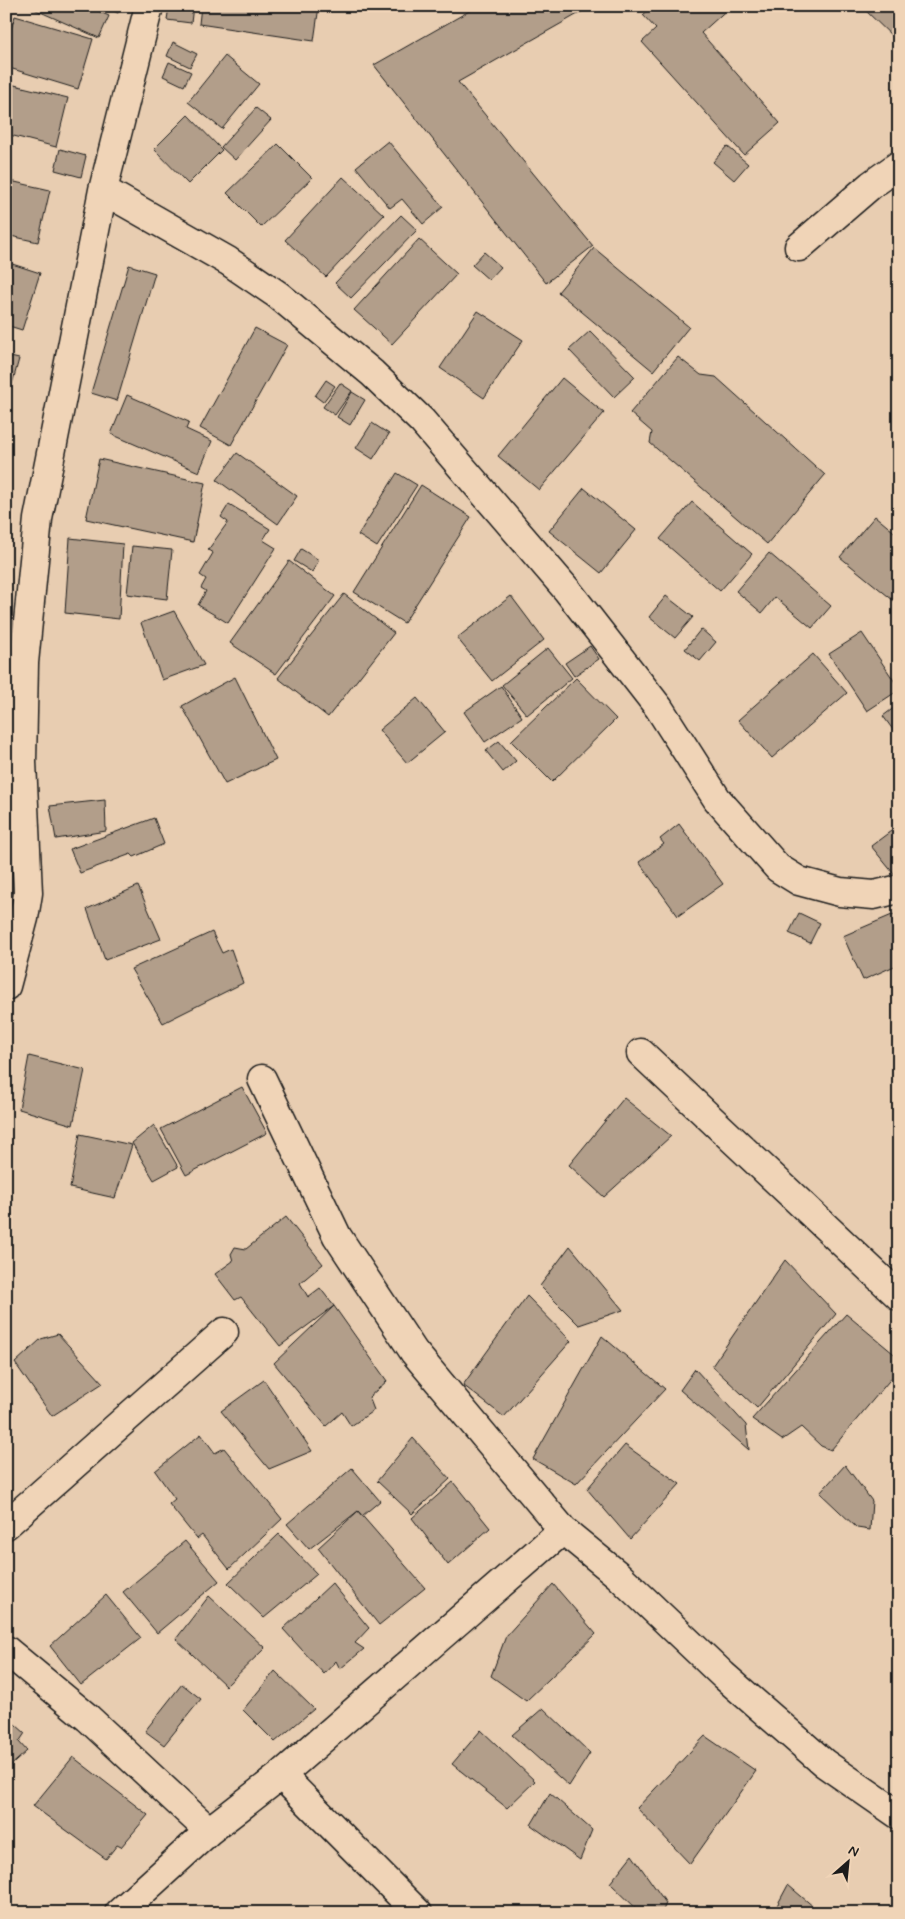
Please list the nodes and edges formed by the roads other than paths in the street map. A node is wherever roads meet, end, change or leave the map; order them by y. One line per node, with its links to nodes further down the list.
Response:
1 (149, 6): 3 (street)
2 (899, 165): 4 (street)
3 (103, 190): 5 (street); 6 (street)
4 (799, 247)
5 (899, 889)
6 (6, 986)
7 (642, 1053): 9 (street)
8 (262, 1079): 12 (street)
9 (899, 1296)
10 (224, 1332): 11 (street)
11 (6, 1524)
12 (564, 1530): 14 (street); 15 (street)
13 (6, 1650): 16 (street)
14 (281, 1775): 16 (street); 18 (street)
15 (899, 1815)
16 (210, 1831): 17 (street)
17 (119, 1913)
18 (418, 1913)

